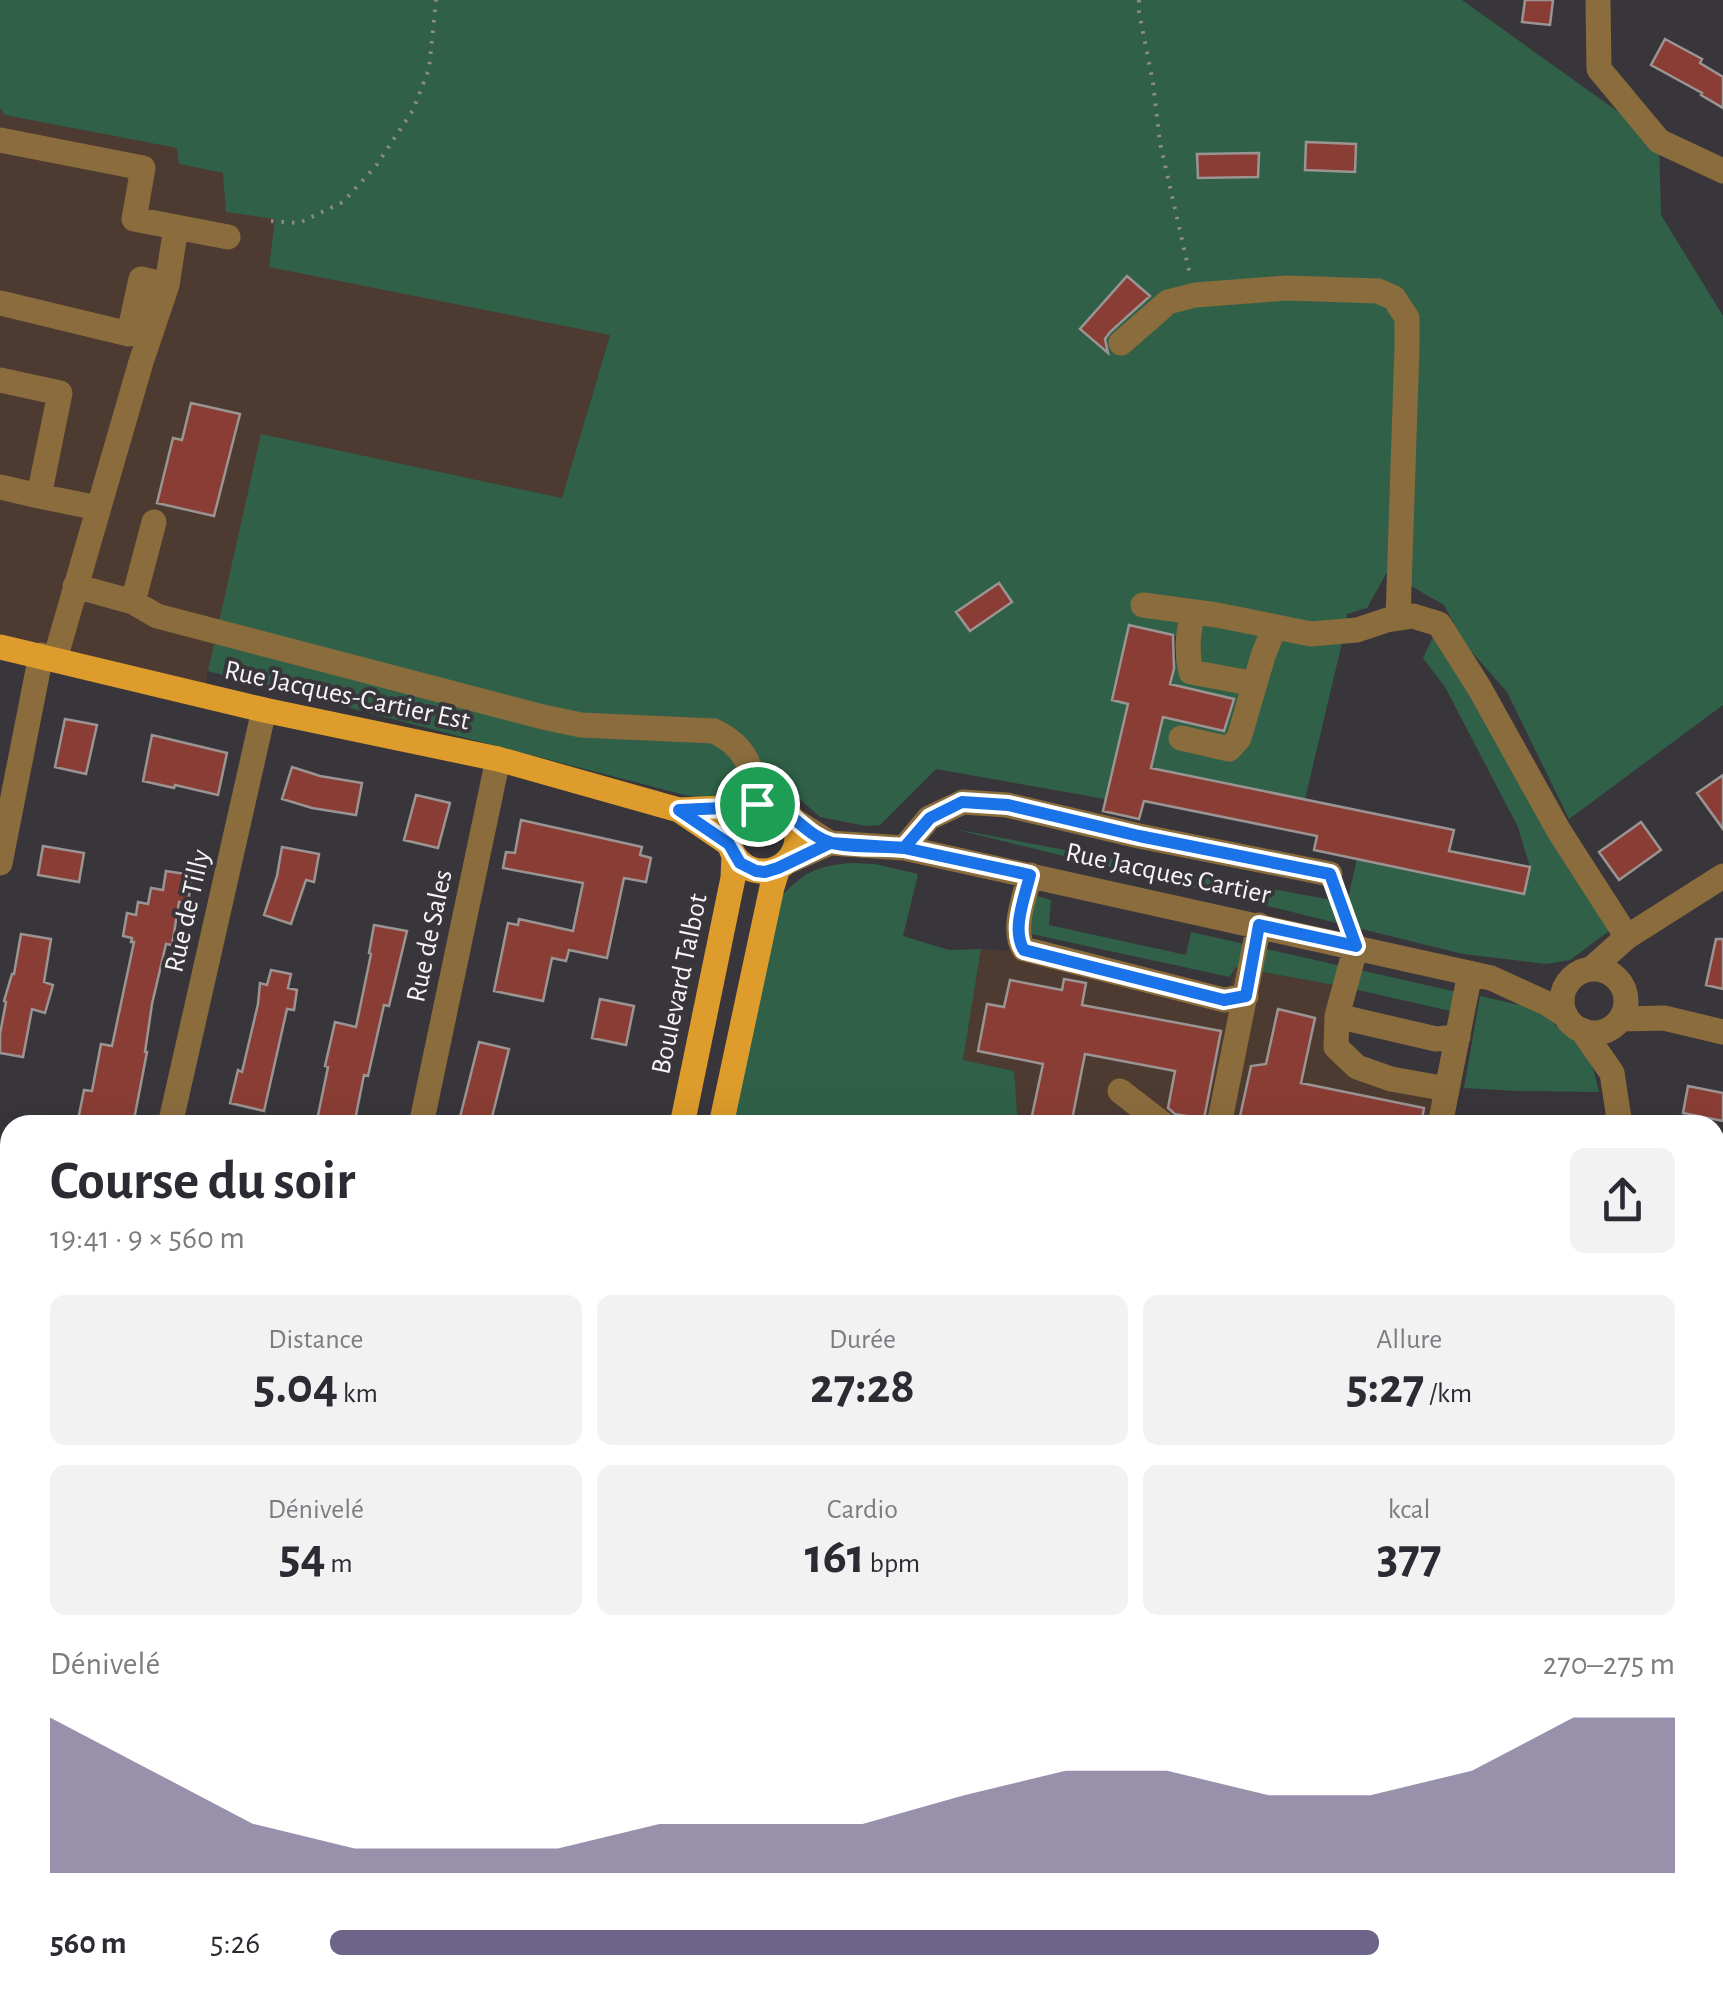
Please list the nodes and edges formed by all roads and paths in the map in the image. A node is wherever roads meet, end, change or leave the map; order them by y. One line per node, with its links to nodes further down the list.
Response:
1 (436, 0): 6 (path)
2 (1139, 0): 10 (path)
3 (1598, 0): 5 (street)
4 (0, 140): 7 (street)
5 (1723, 171)
6 (271, 220)
7 (176, 227): 8 (street); 9 (street)
8 (228, 237)
9 (167, 285): 11 (street); 16 (street)
10 (1195, 295): 12 (street); 22 (street)
11 (0, 302)
12 (1121, 344)
13 (0, 380): 15 (street)
14 (0, 487): 15 (street)
15 (39, 496): 16 (street)
16 (98, 508): 18 (street)
17 (154, 522): 19 (street)
18 (75, 586): 19 (street); 25 (street)
19 (134, 602): 30 (street)
20 (1143, 606): 21 (street)
21 (1193, 612): 23 (street); 26 (street)
22 (1398, 618): 23 (street); 42 (street)
23 (1274, 628): 26 (street)
24 (0, 647): 25 (main road, Rue Jacques-Cartier Est)
25 (48, 657): 27 (main road, Rue Jacques-Cartier Est); 36 (street)
26 (1255, 684): 28 (street)
27 (264, 710): 29 (main road, Rue Jacques-Cartier Est); 57 (street, Rue de Tilly)
28 (1181, 738)
29 (498, 759): 31 (main road, Rue Jacques-Cartier Est); 58 (street, Rue de Sales)
30 (752, 805): 31 (main road, Rue Jacques-Cartier Est); 32 (main road); 35 (main road)
31 (679, 810): 35 (main road, Rue Jacques-Cartier Est)
32 (792, 819): 33 (street, Rue Jacques Cartier); 37 (main road)
33 (830, 843): 34 (street, Rue Jacques Cartier); 37 (street, Rue Jacques Cartier)
34 (904, 848): 38 (street); 39 (street, Rue Jacques Cartier)
35 (731, 850): 37 (main road); 59 (main road, Boulevard Talbot)
36 (0, 862)
37 (782, 865): 60 (main road)
38 (1330, 874): 43 (path)
39 (1030, 875): 41 (street, Rue Jacques Cartier); 47 (street)
40 (1723, 876): 42 (street)
41 (1259, 925): 43 (street, Rue Jacques Cartier); 47 (street)
42 (1627, 937): 44 (street); 46 (street)
43 (1356, 946): 45 (street, Rue Jacques Cartier); 48 (street)
44 (1581, 973): 45 (street, Rue Jacques Cartier); 46 (street); 51 (street)
45 (1480, 976): 51 (street, Rue Jacques Cartier); 53 (street)
46 (1621, 984): 49 (street); 50 (street)
47 (1246, 996): 62 (street)
48 (1337, 1016): 53 (street); 55 (street)
49 (1664, 1018): 50 (street); 52 (street)
50 (1618, 1022): 51 (street); 54 (street)
51 (1574, 1023): 54 (street)
52 (1723, 1032)
53 (1458, 1037): 55 (street)
54 (1612, 1073): 64 (street)
55 (1447, 1089): 63 (street)
56 (1120, 1091): 61 (street)
57 (172, 1115)
58 (423, 1115)
59 (684, 1115)
60 (723, 1115)
61 (1151, 1115)
62 (1221, 1115)
63 (1442, 1115)
64 (1618, 1115)

